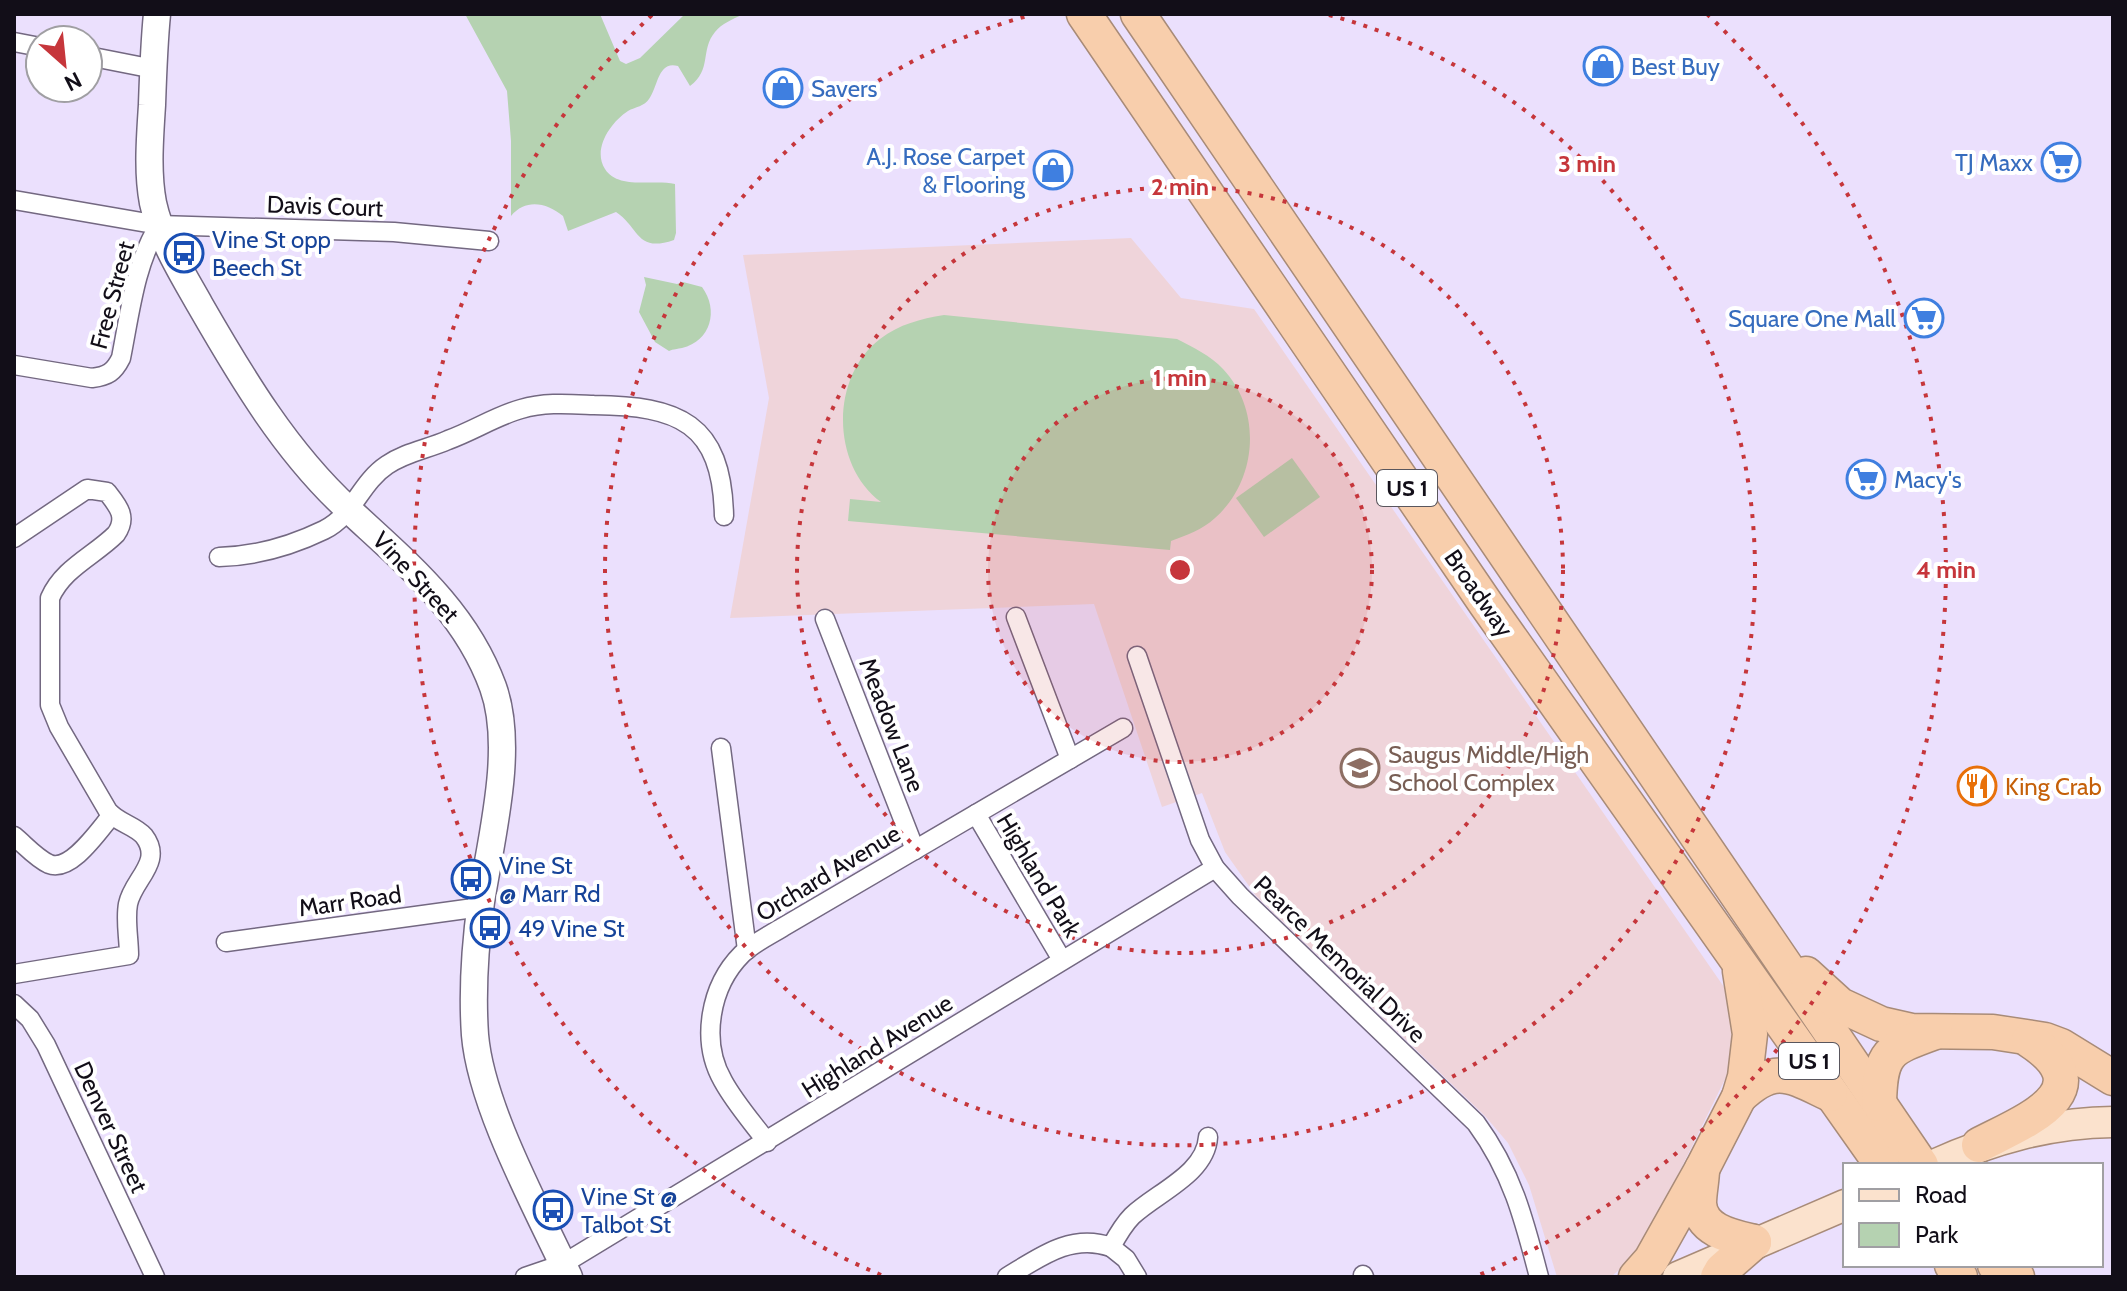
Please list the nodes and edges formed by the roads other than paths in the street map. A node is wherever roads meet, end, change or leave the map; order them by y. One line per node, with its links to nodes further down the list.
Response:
1 (157, 14): 5 (street, Vine Street)
2 (1084, 14): 29 (highway, Broadway / US 1)
3 (1138, 14): 26 (highway, Broadway / US 1)
4 (104, 59): 5 (street)
5 (154, 69): 7 (street, Vine Street)
6 (14, 200): 7 (street, Davis Court)
7 (159, 225): 8 (street, Davis Court); 9 (street, Free Street); 10 (street, Vine Street)
8 (489, 241)
9 (14, 365)
10 (350, 511): 11 (street); 13 (street); 25 (street, Vine Street)
11 (724, 516)
12 (14, 538): 21 (street)
13 (219, 557)
14 (1016, 617): 19 (street)
15 (825, 619): 23 (street, Meadow Lane)
16 (1137, 656): 24 (street, Pearce Memorial Drive)
17 (1123, 728): 19 (street, Orchard Avenue)
18 (721, 748): 28 (street)
19 (1070, 759): 20 (street, Orchard Avenue)
20 (976, 814): 23 (street, Orchard Avenue); 30 (street, Highland Park)
21 (112, 815): 22 (street); 31 (street)
22 (14, 836)
23 (915, 850): 28 (street, Orchard Avenue)
24 (1215, 868): 30 (street, Highland Avenue); 56 (street, Pearce Memorial Drive)
25 (481, 907): 27 (street, Marr Road); 51 (street, Vine Street)
26 (1757, 927): 33 (highway); 38 (highway, Broadway / US 1)
27 (226, 942)
28 (747, 950): 41 (street, Orchard Avenue)
29 (1737, 957): 36 (highway, Broadway / US 1); 37 (highway)
30 (1062, 960): 41 (street, Highland Avenue)
31 (14, 974)
32 (14, 1004): 52 (street, Denver Street)
33 (1935, 1032): 34 (highway); 38 (highway)
34 (2026, 1037): 35 (highway); 42 (highway)
35 (2113, 1078)
36 (1834, 1096): 37 (highway); 43 (highway, Broadway / US 1)
37 (1739, 1097): 46 (highway)
38 (1879, 1104): 44 (highway, Broadway / US 1)
39 (2113, 1122): 42 (main road)
40 (1208, 1137): 49 (street)
41 (767, 1142): 51 (street, Highland Avenue)
42 (1979, 1145): 45 (main road)
43 (1881, 1163)
44 (1920, 1163)
45 (1938, 1163)
46 (1702, 1169): 48 (highway); 57 (highway)
47 (1843, 1206): 48 (main road)
48 (1754, 1242): 58 (main road); 59 (highway)
49 (1111, 1247): 54 (street); 55 (street)
50 (1997, 1267): 60 (highway)
51 (566, 1270): 53 (street, Highland Avenue)
52 (155, 1277)
53 (525, 1277)
54 (1007, 1277)
55 (1137, 1277)
56 (1539, 1277)
57 (1636, 1277)
58 (1678, 1277)
59 (1718, 1277)
60 (2017, 1277)

